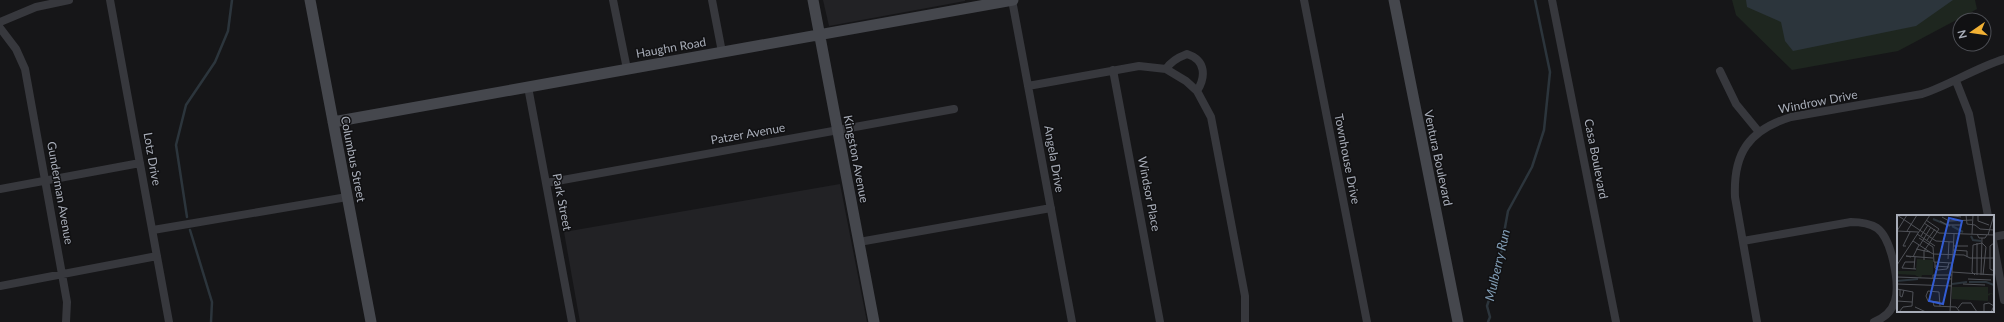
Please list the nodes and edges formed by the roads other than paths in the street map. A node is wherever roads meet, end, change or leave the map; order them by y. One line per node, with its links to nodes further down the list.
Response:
1 (70, 0): 11 (street)
2 (110, 0): 28 (street, Lotz Drive)
3 (310, 0): 25 (street, Columbus Street)
4 (612, 0): 16 (street)
5 (712, 0): 14 (street)
6 (813, 0): 13 (street, Kingston Avenue)
7 (1013, 0): 13 (street, Haughn Road); 21 (street, Angela Drive)
8 (1304, 0): 53 (street, Townhouse Drive)
9 (1394, 0): 54 (street, Ventura Boulevard)
10 (1552, 0): 55 (street, Casa Boulevard)
11 (0, 22)
12 (0, 28): 29 (street, Gunderman Avenue)
13 (819, 35): 14 (street, Haughn Road); 26 (street, Kingston Avenue)
14 (722, 52): 16 (street, Haughn Road)
15 (2004, 59): 20 (street, Windrow Drive)
16 (627, 69): 22 (street, Haughn Road)
17 (1166, 69): 18 (street); 23 (street); 23 (street)
18 (1113, 70): 21 (street); 51 (street, Windsor Place)
19 (1720, 71): 27 (street)
20 (1956, 80): 27 (street, Windrow Drive); 34 (street)
21 (1028, 86): 33 (street, Angela Drive)
22 (528, 87): 25 (street, Haughn Road); 30 (street, Park Street)
23 (1197, 91): 52 (street)
24 (954, 109): 26 (street, Patzer Avenue)
25 (333, 122): 32 (street, Columbus Street)
26 (838, 130): 30 (street, Patzer Avenue); 39 (street, Kingston Avenue)
27 (1759, 132): 38 (street, Windrow Drive)
28 (140, 163): 29 (street); 35 (street, Lotz Drive)
29 (45, 181): 31 (street); 42 (street, Gunderman Avenue)
30 (546, 183): 48 (street, Park Street)
31 (0, 189)
32 (347, 196): 35 (street); 47 (street, Columbus Street)
33 (1051, 208): 39 (street); 50 (street, Angela Drive)
34 (1988, 215)
35 (152, 230): 41 (street, Lotz Drive)
36 (2004, 235): 37 (street)
37 (1994, 238)
38 (1743, 241): 56 (street, Windrow Drive); 57 (street)
39 (859, 242): 49 (street, Kingston Avenue)
40 (1994, 246): 44 (street)
41 (157, 256): 42 (street); 46 (street, Lotz Drive)
42 (63, 274): 43 (street); 45 (street, Gunderman Avenue)
43 (0, 286)
44 (2004, 300)
45 (66, 322)
46 (169, 322)
47 (371, 322)
48 (572, 322)
49 (874, 322)
50 (1072, 322)
51 (1160, 322)
52 (1245, 322)
53 (1367, 322)
54 (1458, 322)
55 (1616, 322)
56 (1758, 322)
57 (1874, 322)

